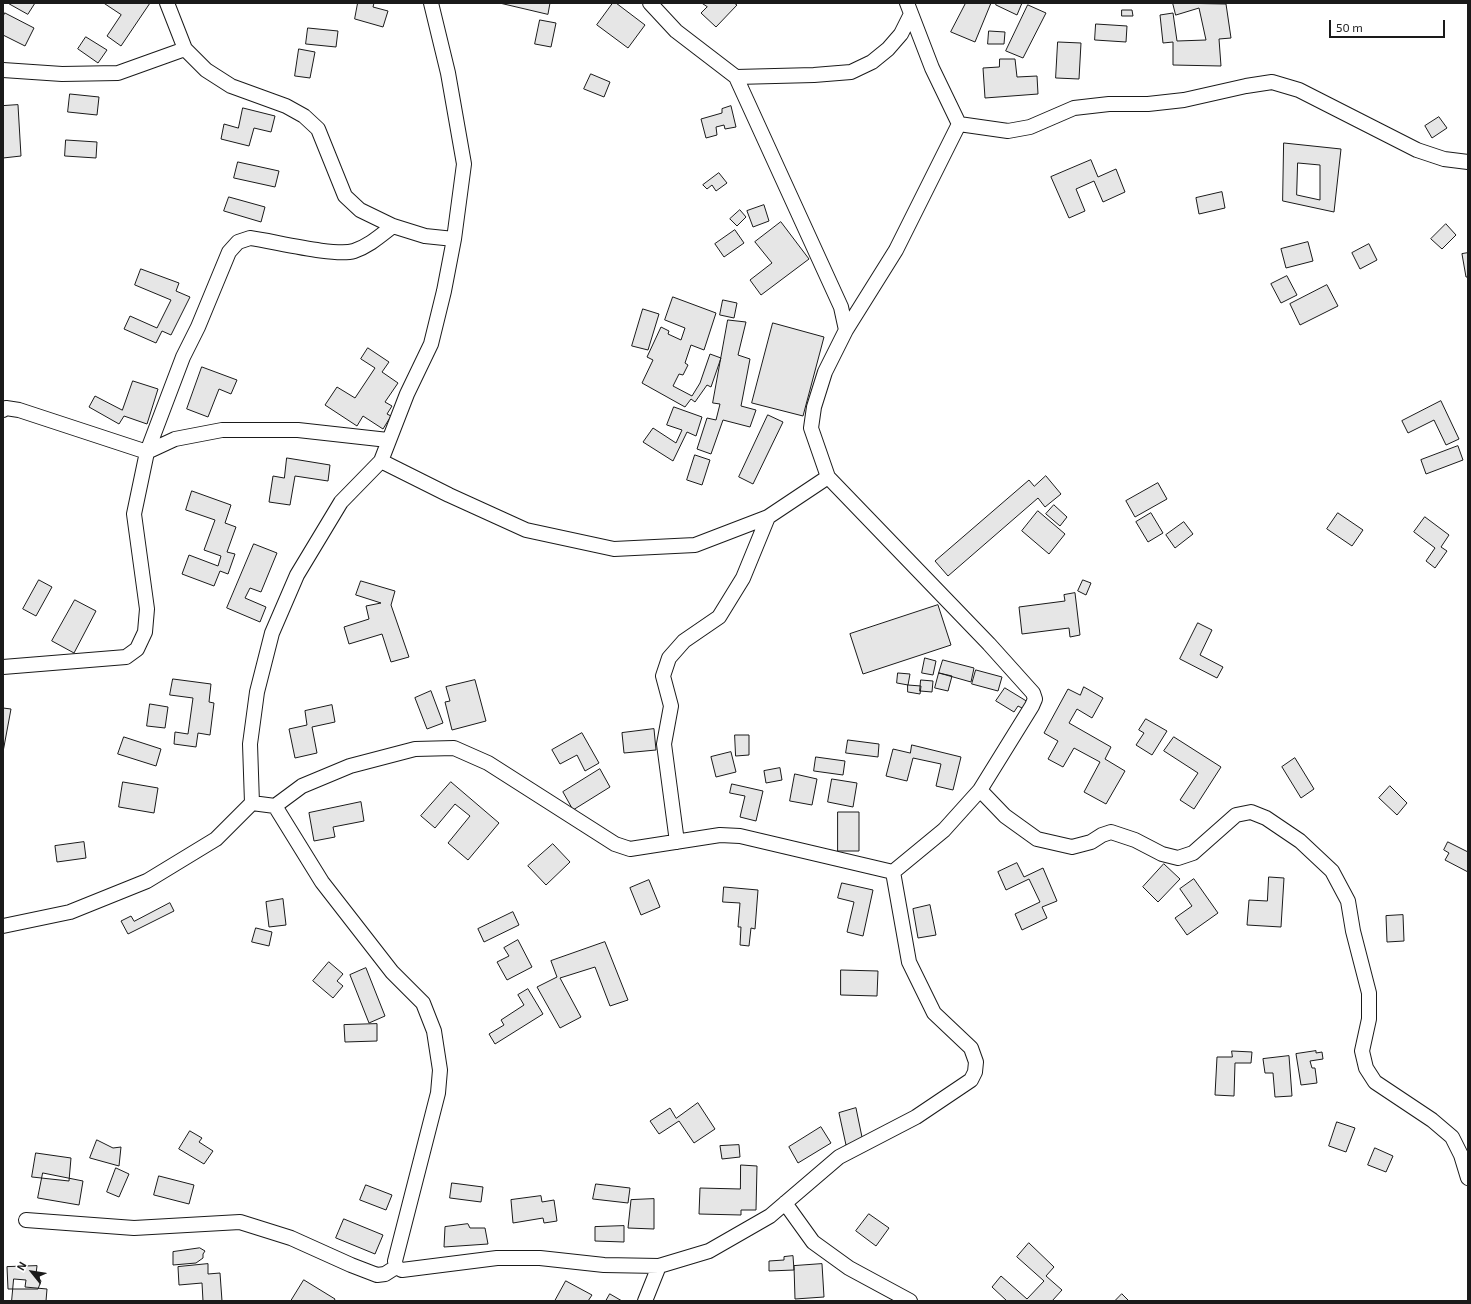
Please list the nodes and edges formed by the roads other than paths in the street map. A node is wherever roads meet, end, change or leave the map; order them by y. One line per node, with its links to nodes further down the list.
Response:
1 (167, 3): 5 (street)
2 (431, 3): 11 (street)
3 (650, 3): 7 (street)
4 (909, 8): 7 (street); 8 (street)
5 (185, 49): 6 (street); 10 (street)
6 (3, 70)
7 (736, 77): 12 (street)
8 (959, 124): 9 (street); 12 (street)
9 (1468, 162)
10 (393, 226): 11 (street); 15 (street)
11 (454, 239): 14 (street)
12 (846, 330): 17 (street)
13 (3, 410): 15 (street)
14 (388, 440): 15 (street); 16 (street)
15 (147, 452): 19 (street)
16 (380, 461): 18 (street); 21 (street)
17 (828, 477): 18 (street); 20 (street)
18 (768, 517): 23 (street)
19 (3, 667)
20 (980, 790): 24 (street); 26 (street)
21 (252, 802): 22 (street); 25 (street)
22 (275, 806): 23 (street); 30 (street)
23 (677, 842): 24 (street)
24 (893, 872): 27 (street)
25 (3, 926)
26 (1468, 1178)
27 (785, 1203): 29 (street); 32 (street)
28 (26, 1220): 30 (street)
29 (659, 1266): 30 (street); 31 (street)
30 (396, 1267)
31 (645, 1301)
32 (910, 1301)

